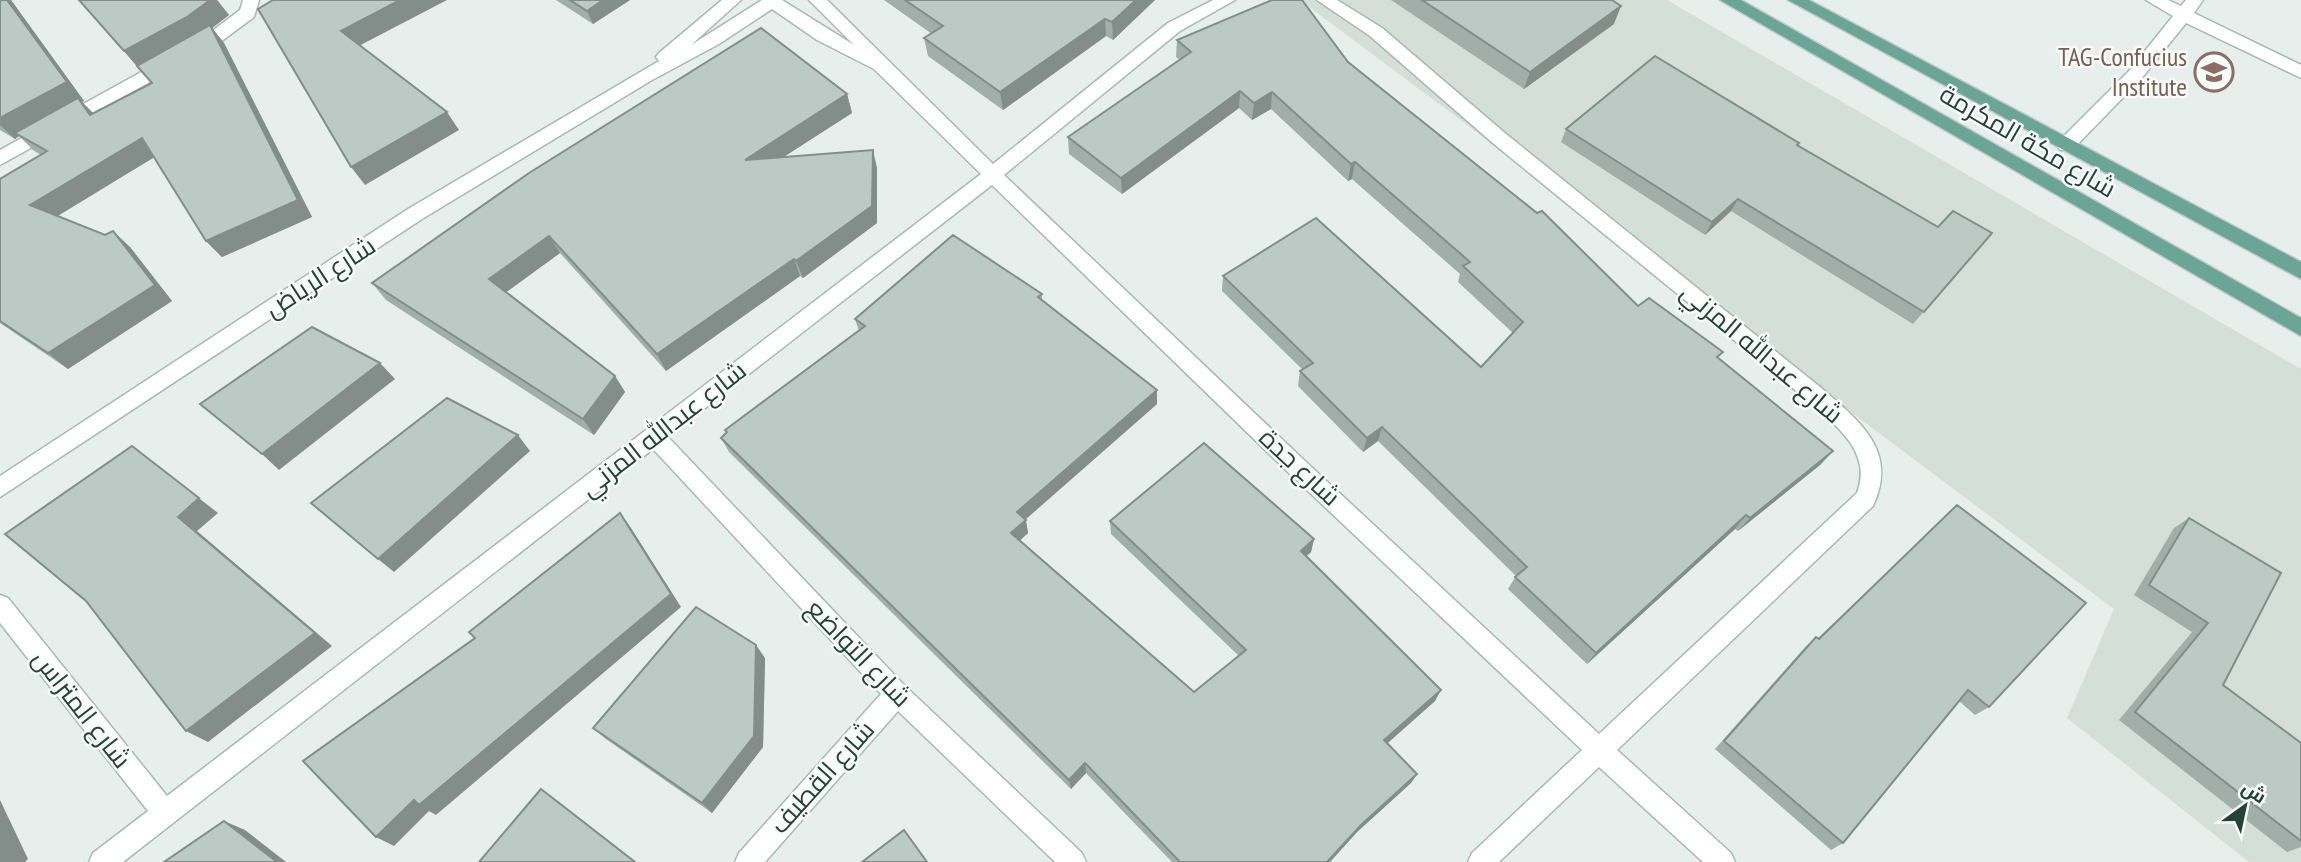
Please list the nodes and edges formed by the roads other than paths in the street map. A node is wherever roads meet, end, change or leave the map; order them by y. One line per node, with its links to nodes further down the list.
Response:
1 (251, 0): 15 (street)
2 (733, 0): 13 (street, شارع الرياض)
3 (772, 0): 11 (street, شارع جدة); 13 (street, شارع الرياض)
4 (817, 0): 11 (street, شارع جدة)
5 (1227, 0): 16 (street, شارع عبدالله المزني)
6 (1325, 0): 23 (street, شارع عبدالله المزني)
7 (1728, 0): 18 (main road, شارع مكة المكرمة)
8 (1796, 0): 14 (main road, شارع مكة المكرمة)
9 (2154, 0): 10 (street)
10 (2189, 7): 12 (street); 14 (street)
11 (882, 67): 16 (street, شارع جدة)
12 (2301, 72)
13 (646, 76): 20 (street, شارع الرياض)
14 (2066, 145): 17 (main road, شارع مكة المكرمة)
15 (0, 158)
16 (992, 174): 19 (street, شارع عبدالله المزني); 23 (street, شارع جدة)
17 (2301, 271)
18 (2301, 328)
19 (653, 436): 22 (street, شارع التواضع); 24 (street, شارع عبدالله المزني)
20 (0, 488)
21 (0, 605): 24 (street, شارع المتراس)
22 (897, 694): 26 (street, شارع القطيف); 27 (street, شارع التواضع)
23 (1597, 749): 28 (street, شارع عبدالله المزني); 29 (street, شارع جدة)
24 (164, 813): 25 (street, شارع عبدالله المزني)
25 (102, 862)
26 (748, 862)
27 (1073, 862)
28 (1481, 862)
29 (1722, 862)

